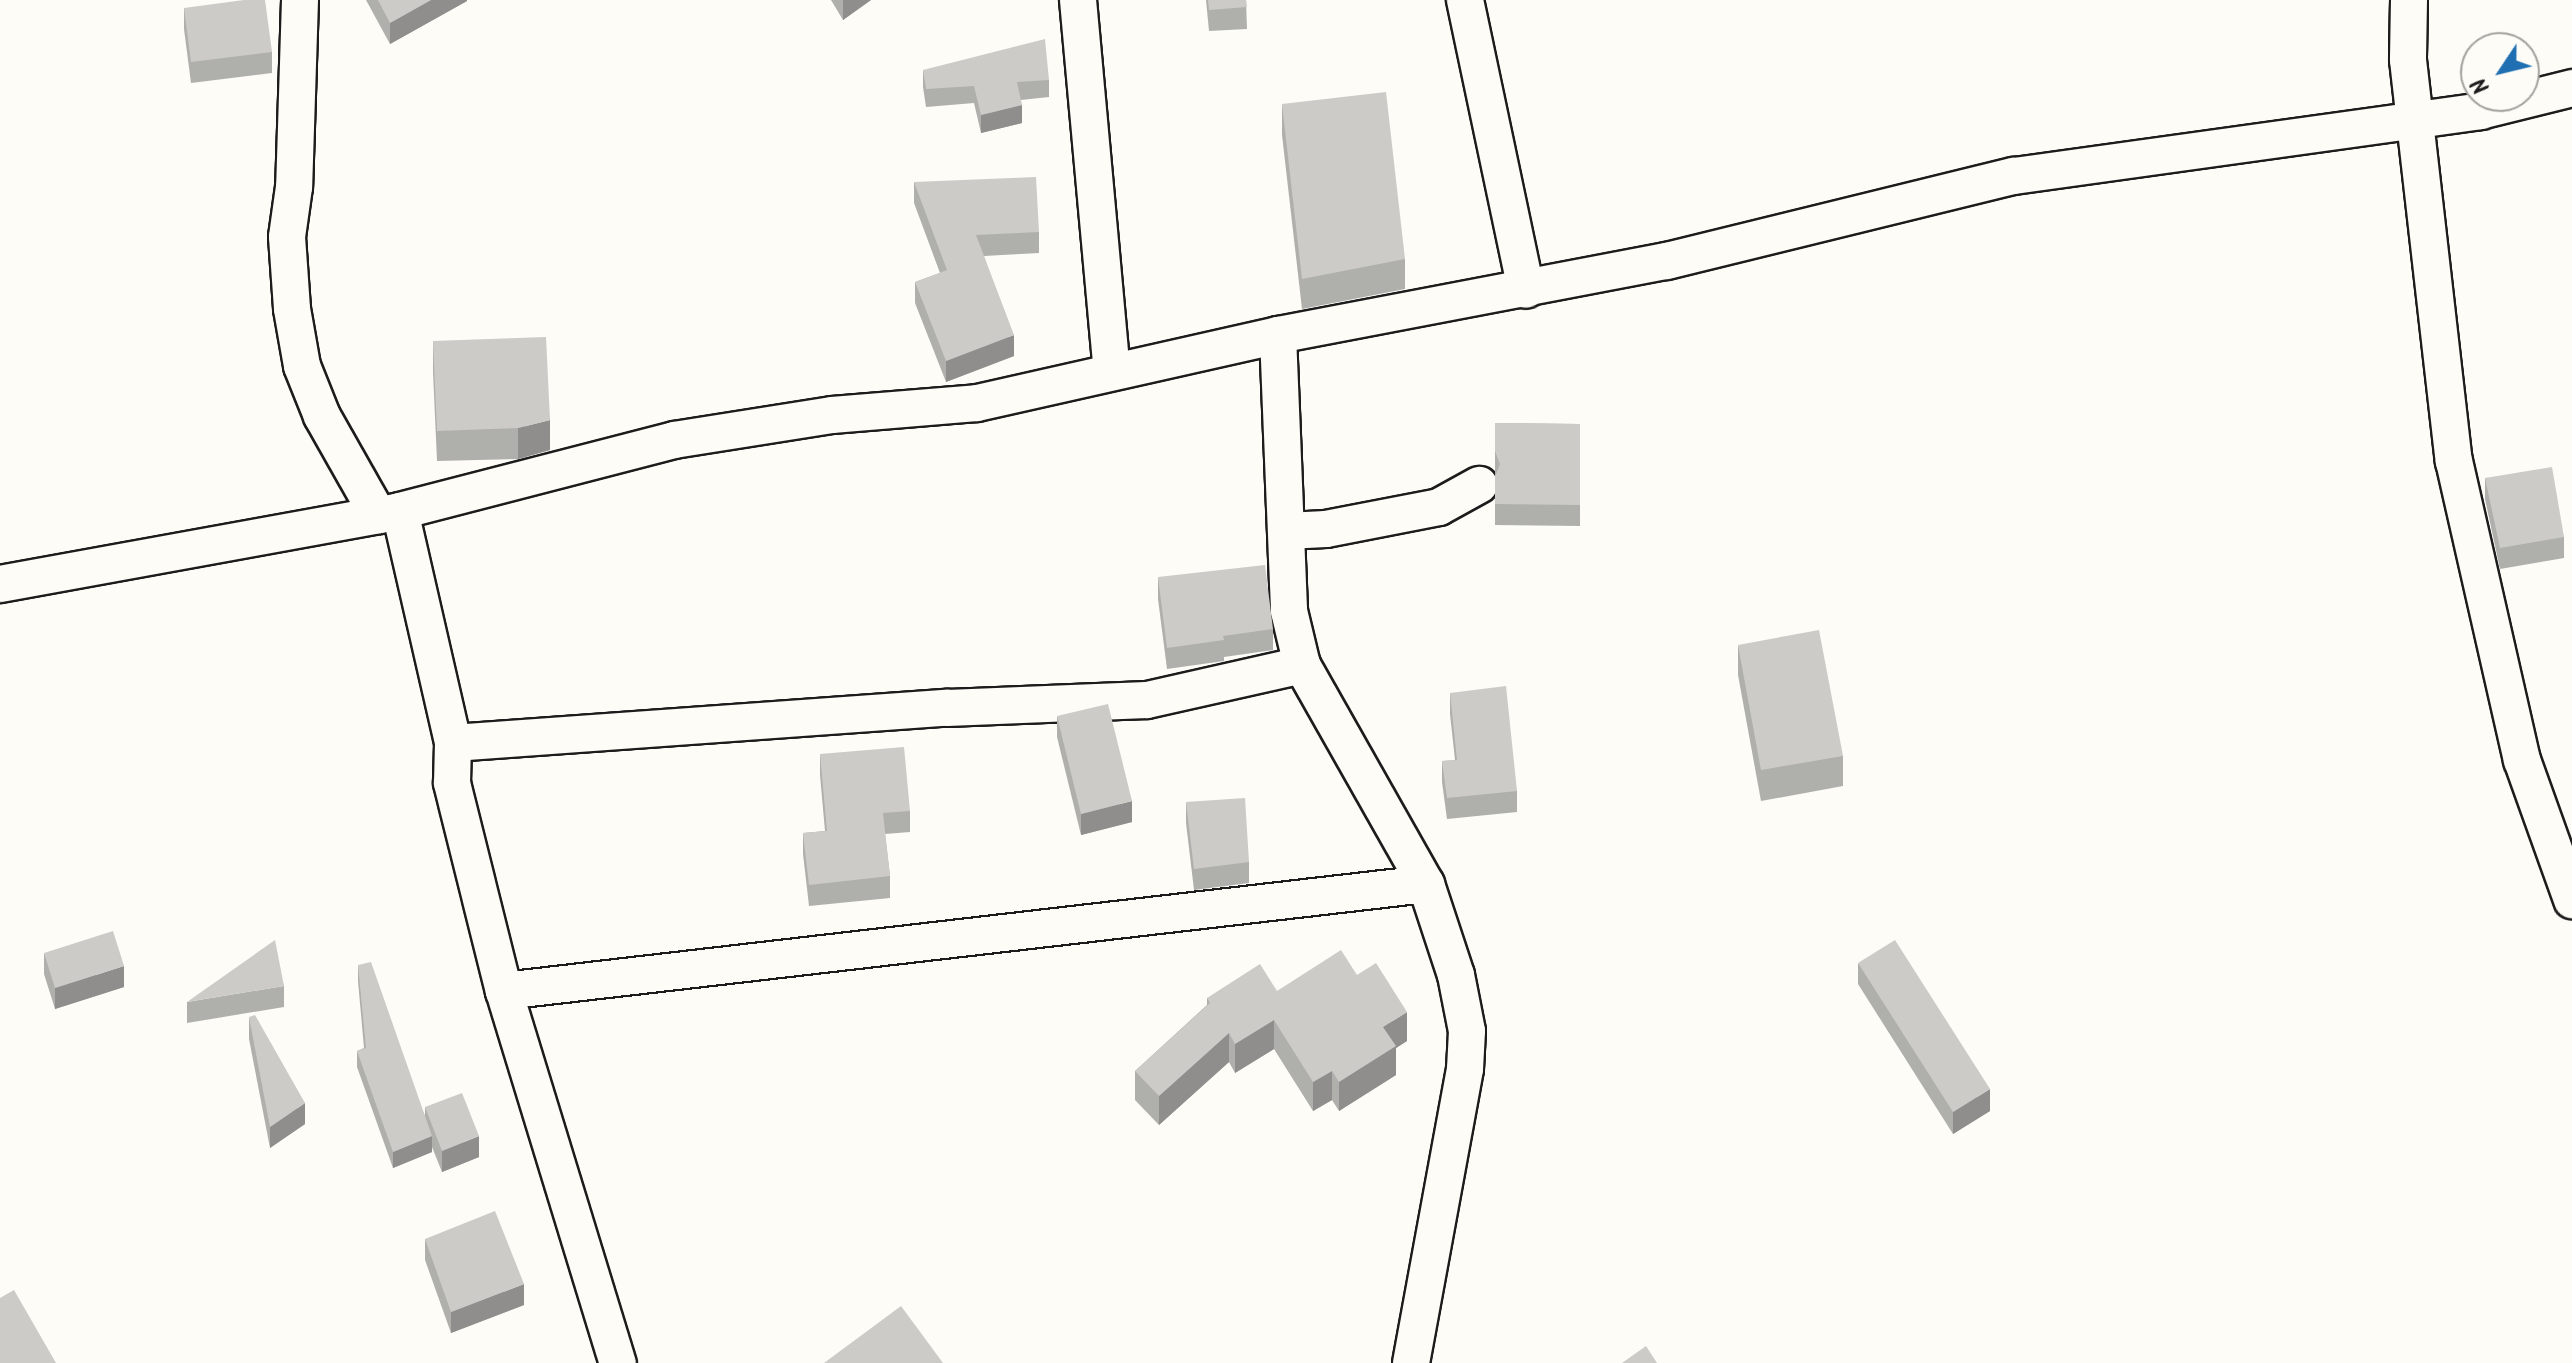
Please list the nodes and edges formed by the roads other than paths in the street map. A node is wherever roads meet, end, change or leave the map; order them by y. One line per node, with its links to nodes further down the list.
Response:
1 (300, 0): 11 (street)
2 (1078, 0): 9 (street)
3 (1465, 0): 7 (street)
4 (2409, 0): 6 (street)
5 (2572, 88): 6 (street)
6 (2415, 119): 7 (street); 17 (street)
7 (1526, 290): 8 (street)
8 (1278, 335): 9 (street); 12 (street)
9 (1112, 371): 11 (street)
10 (1479, 485): 12 (street)
11 (389, 513): 13 (street); 15 (street)
12 (1286, 531): 14 (street)
13 (0, 584)
14 (1302, 665): 15 (street); 16 (street)
15 (453, 743): 18 (street)
16 (1426, 884): 18 (street); 20 (street)
17 (2572, 900)
18 (504, 991): 19 (street)
19 (618, 1363)
20 (1411, 1363)

